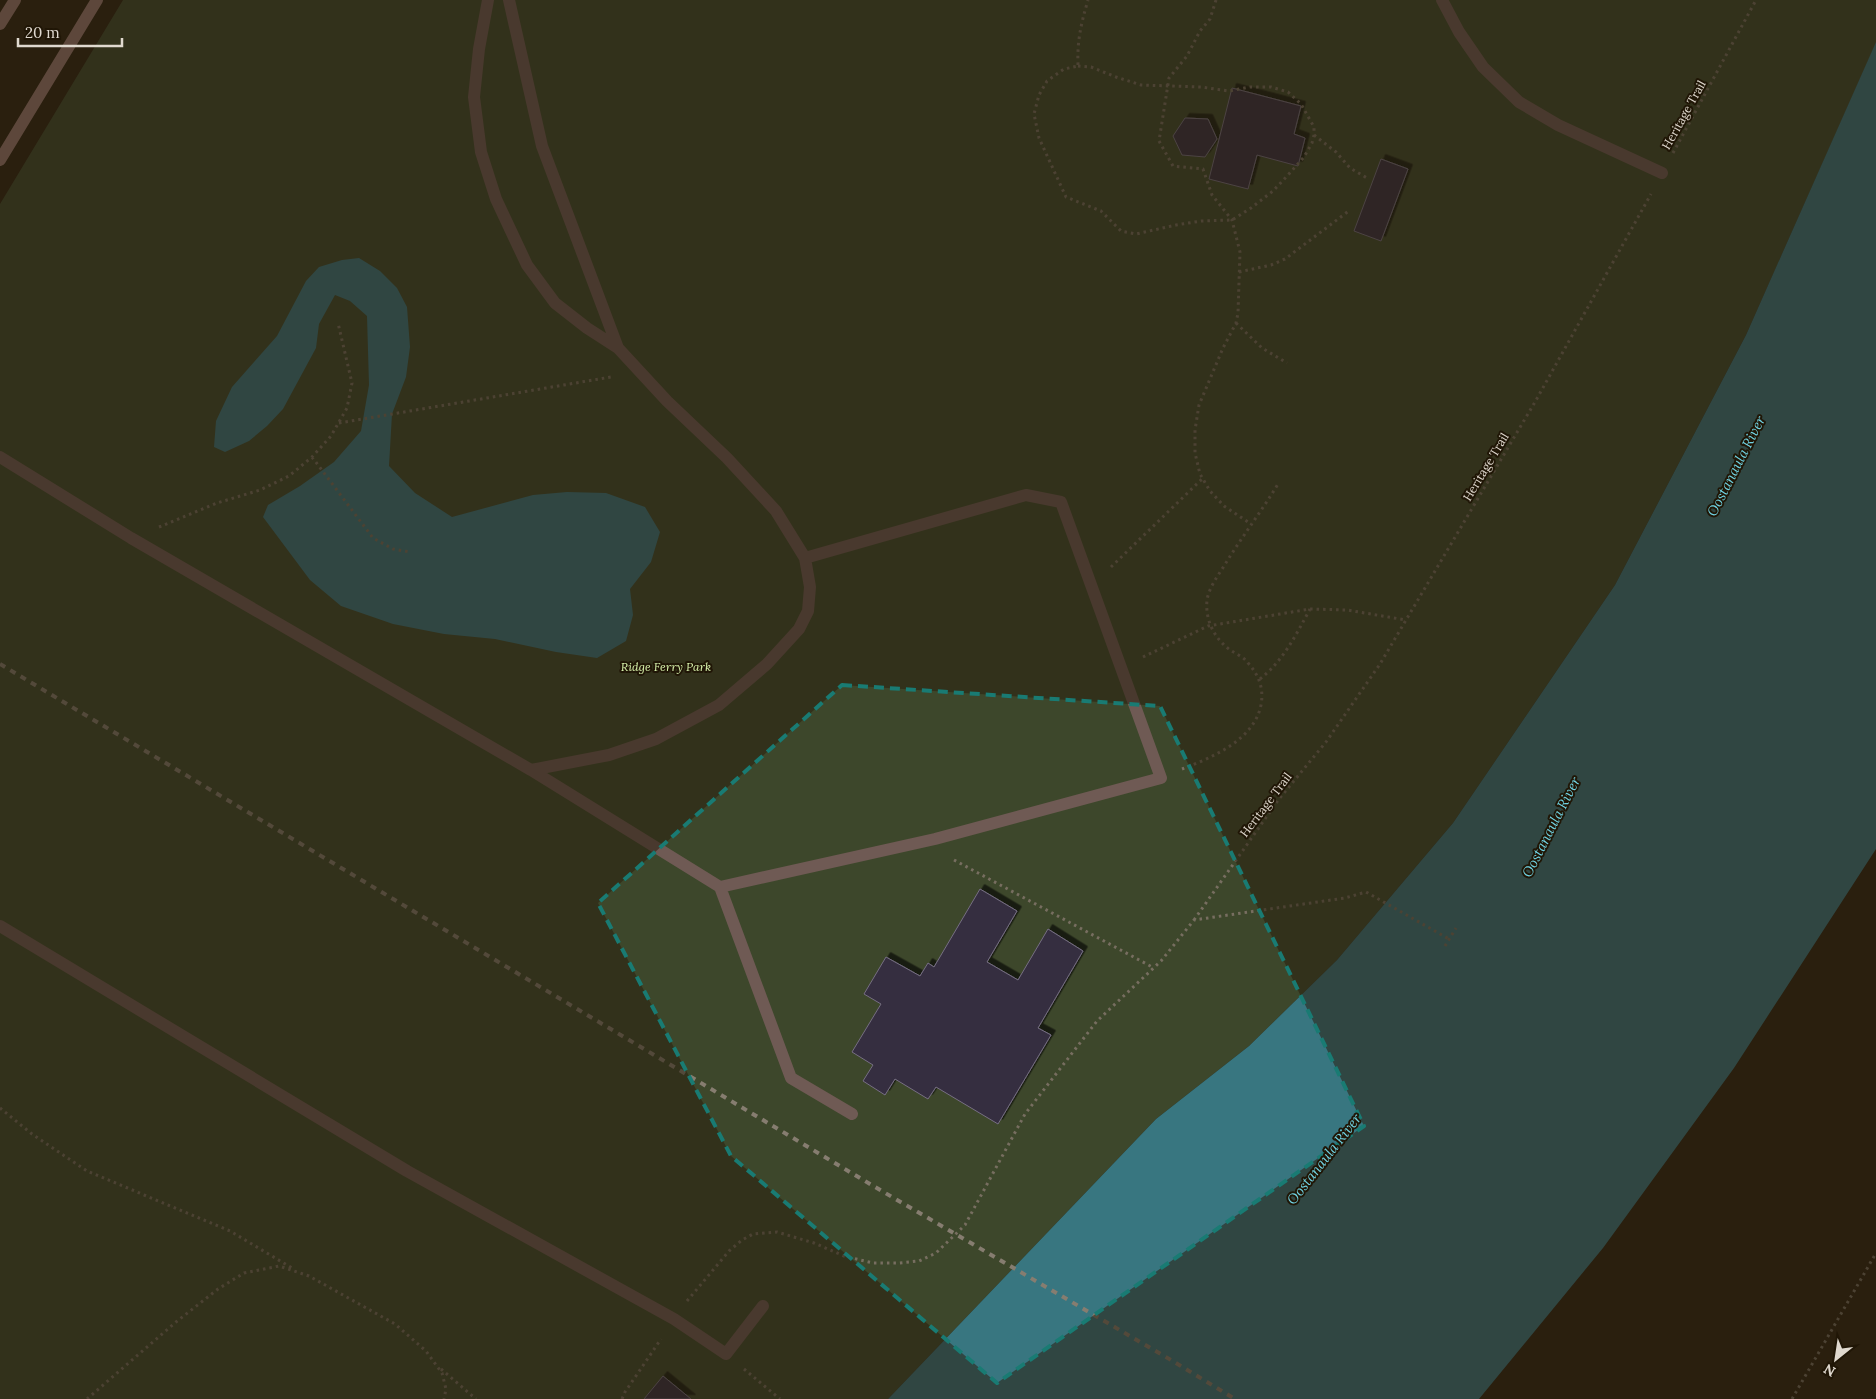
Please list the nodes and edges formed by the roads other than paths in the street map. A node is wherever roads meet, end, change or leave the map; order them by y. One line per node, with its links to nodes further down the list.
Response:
1 (15, 0): 6 (main road)
2 (97, 0): 7 (main road)
3 (488, 0): 9 (lane)
4 (509, 0): 9 (lane)
5 (1442, 0): 8 (lane)
6 (0, 24)
7 (0, 160)
8 (1662, 173)
9 (618, 348): 11 (lane)
10 (0, 457): 12 (lane)
11 (804, 558): 12 (lane); 13 (lane)
12 (532, 770): 13 (lane)
13 (720, 887): 15 (lane)
14 (0, 926): 16 (lane)
15 (852, 1114)
16 (763, 1306)

